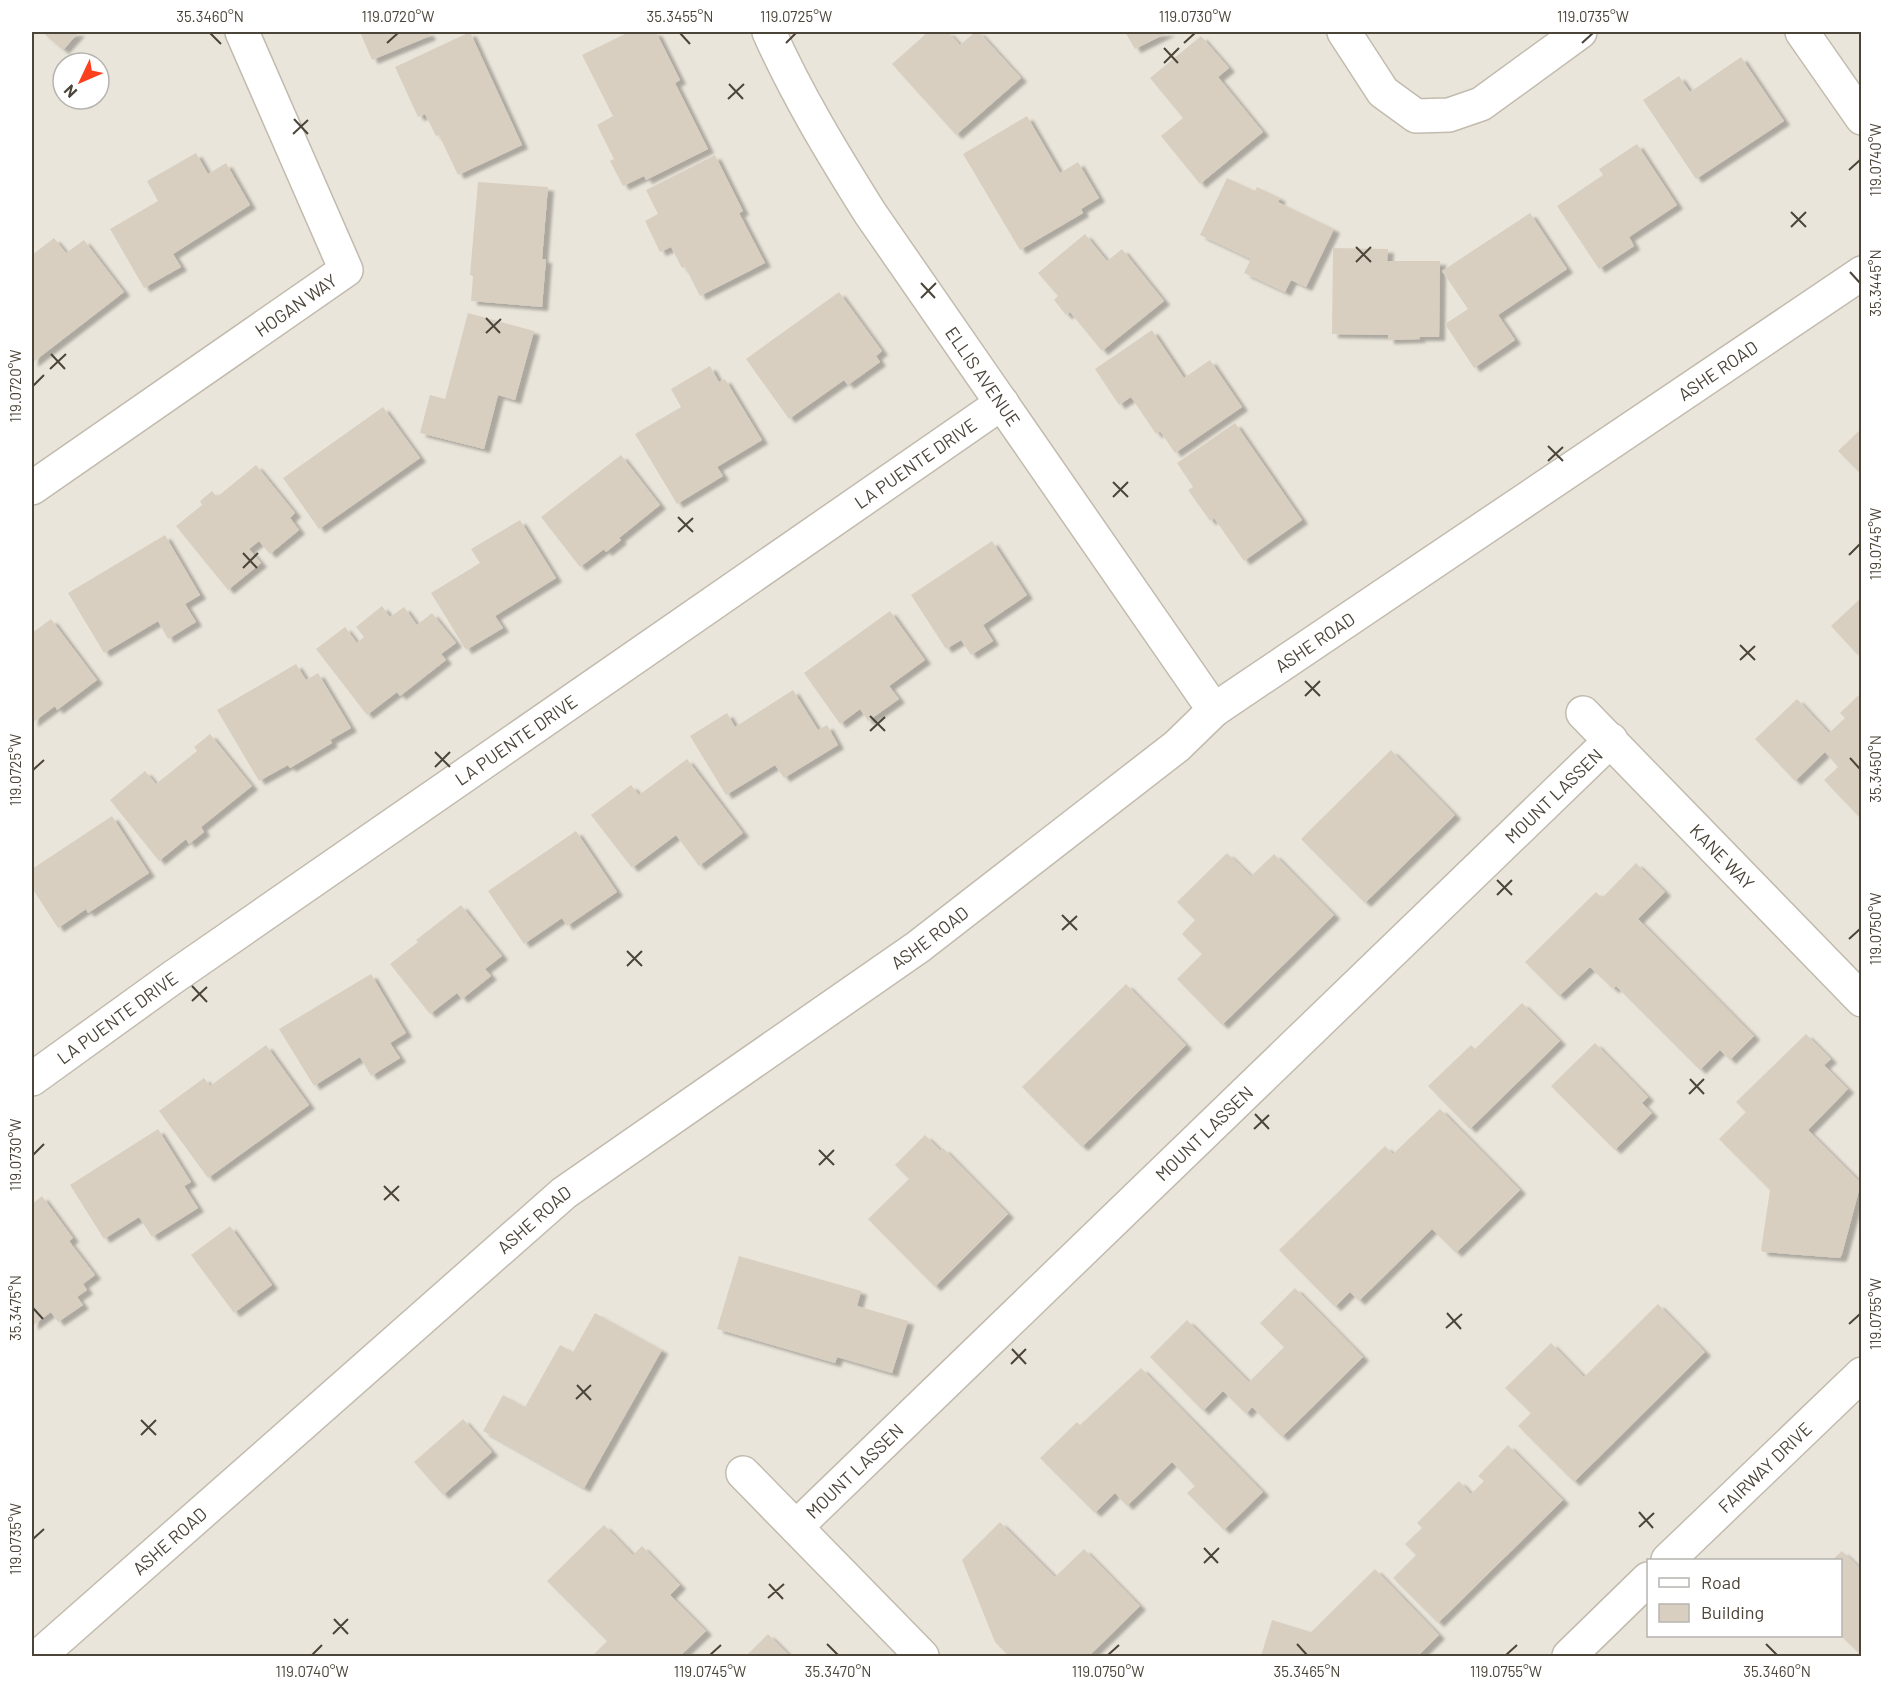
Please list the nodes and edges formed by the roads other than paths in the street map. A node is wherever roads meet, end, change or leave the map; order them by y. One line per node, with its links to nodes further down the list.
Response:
1 (242, 32): 9 (street, HOGAN WAY)
2 (769, 32): 8 (street, ELLIS AVENUE)
3 (1344, 32): 4 (street)
4 (1581, 32)
5 (1802, 32): 6 (street)
6 (1862, 118)
7 (1862, 273): 10 (street, ASHE ROAD)
8 (1002, 403): 10 (street, ELLIS AVENUE); 14 (street, LA PUENTE DRIVE)
9 (32, 488)
10 (1214, 710): 20 (street, ASHE ROAD)
11 (1583, 713): 12 (street, KANE WAY)
12 (1611, 740): 13 (street, KANE WAY); 17 (street, MOUNT LASSEN)
13 (1862, 1000)
14 (32, 1079)
15 (1861, 1374): 18 (street, FAIRWAY DRIVE)
16 (743, 1473): 17 (street)
17 (796, 1527): 21 (street)
18 (1669, 1559)
19 (1647, 1580): 22 (street)
20 (39, 1656)
21 (922, 1656)
22 (1569, 1656)

